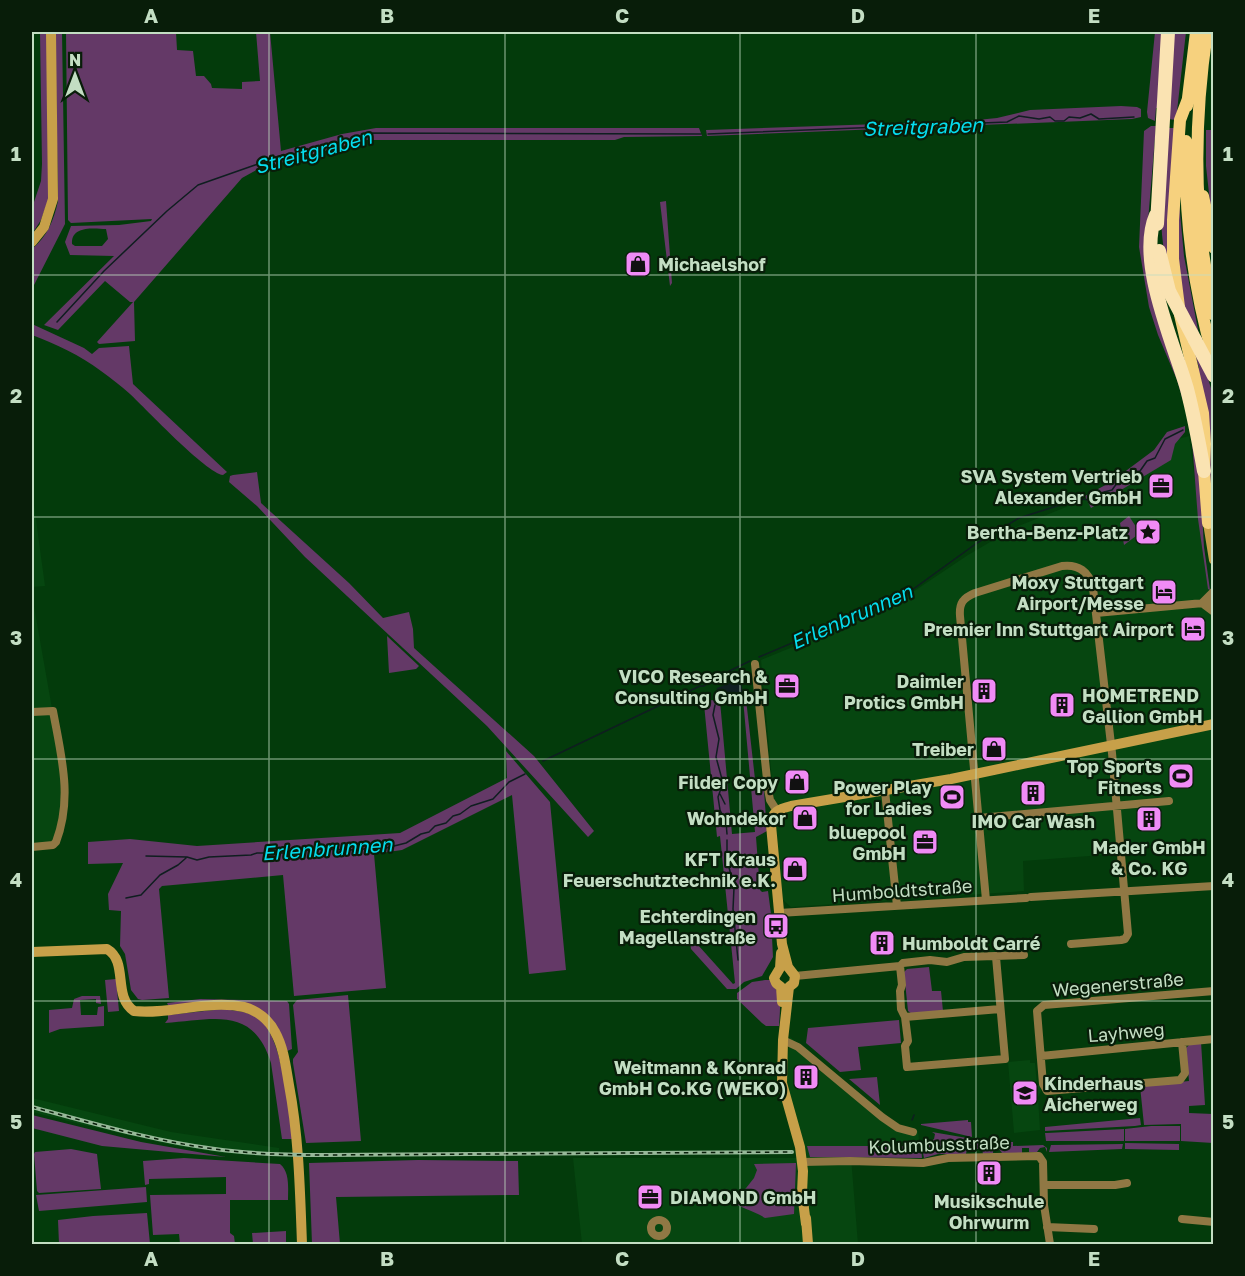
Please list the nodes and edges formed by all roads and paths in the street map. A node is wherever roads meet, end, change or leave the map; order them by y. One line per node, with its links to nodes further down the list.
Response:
1 (51, 32): 8 (main road)
2 (1168, 32): 7 (highway)
3 (1196, 32): 5 (highway)
4 (1207, 32): 5 (highway)
5 (1188, 125): 6 (highway); 11 (highway); 13 (highway)
6 (1196, 170): 9 (highway); 10 (highway)
7 (1156, 216): 12 (highway, bridge); 13 (highway)
8 (32, 242)
9 (1214, 248)
10 (1214, 315)
11 (1214, 359)
12 (1214, 376)
13 (1204, 471): 14 (highway)
14 (1211, 520): 15 (main road)
15 (1214, 560)
16 (1214, 591): 18 (street)
17 (1214, 602): 18 (street)
18 (1202, 603): 19 (street); 20 (street)
19 (1214, 612)
20 (1096, 613): 27 (street); 28 (street)
21 (755, 664): 32 (street)
22 (32, 712): 34 (street)
23 (1214, 715): 25 (main road)
24 (1214, 724): 25 (main road)
25 (1198, 728): 26 (main road); 27 (main road)
26 (1214, 729)
27 (1111, 745): 28 (main road); 31 (street)
28 (975, 775): 29 (main road); 33 (street)
29 (885, 791): 32 (main road); 38 (street)
30 (1168, 801): 31 (street)
31 (1116, 805): 33 (street); 36 (street)
32 (777, 811): 39 (main road)
33 (979, 818): 37 (street)
34 (32, 847)
35 (1214, 886): 36 (street, Humboldtstraße)
36 (1124, 891): 37 (street, Humboldtstraße); 40 (street)
37 (986, 900): 38 (street, Humboldtstraße)
38 (897, 906): 39 (street, Humboldtstraße)
39 (779, 913): 45 (main road)
40 (1071, 944)
41 (32, 952): 62 (main road)
42 (1024, 955): 43 (street)
43 (996, 957): 44 (street); 48 (street)
44 (900, 966): 45 (street); 49 (street)
45 (788, 970): 46 (main road); 46 (main road)
46 (785, 987): 51 (main road)
47 (1214, 991): 53 (street, Wegenerstraße)
48 (1000, 1009): 49 (street); 49 (street)
49 (905, 1017)
50 (1214, 1039): 52 (street, Layhweg)
51 (783, 1040): 54 (street); 55 (main road)
52 (1182, 1042): 53 (street, Layhweg); 53 (street)
53 (1041, 1056)
54 (913, 1132)
55 (802, 1162): 57 (street, Kolumbusstraße); 63 (main road)
56 (1127, 1183): 57 (street)
57 (1044, 1185): 60 (street)
58 (1182, 1220): 59 (street)
59 (1214, 1222)
60 (1047, 1227): 61 (street); 64 (street)
61 (1094, 1229)
62 (302, 1245)
63 (808, 1245)
64 (1050, 1245)

